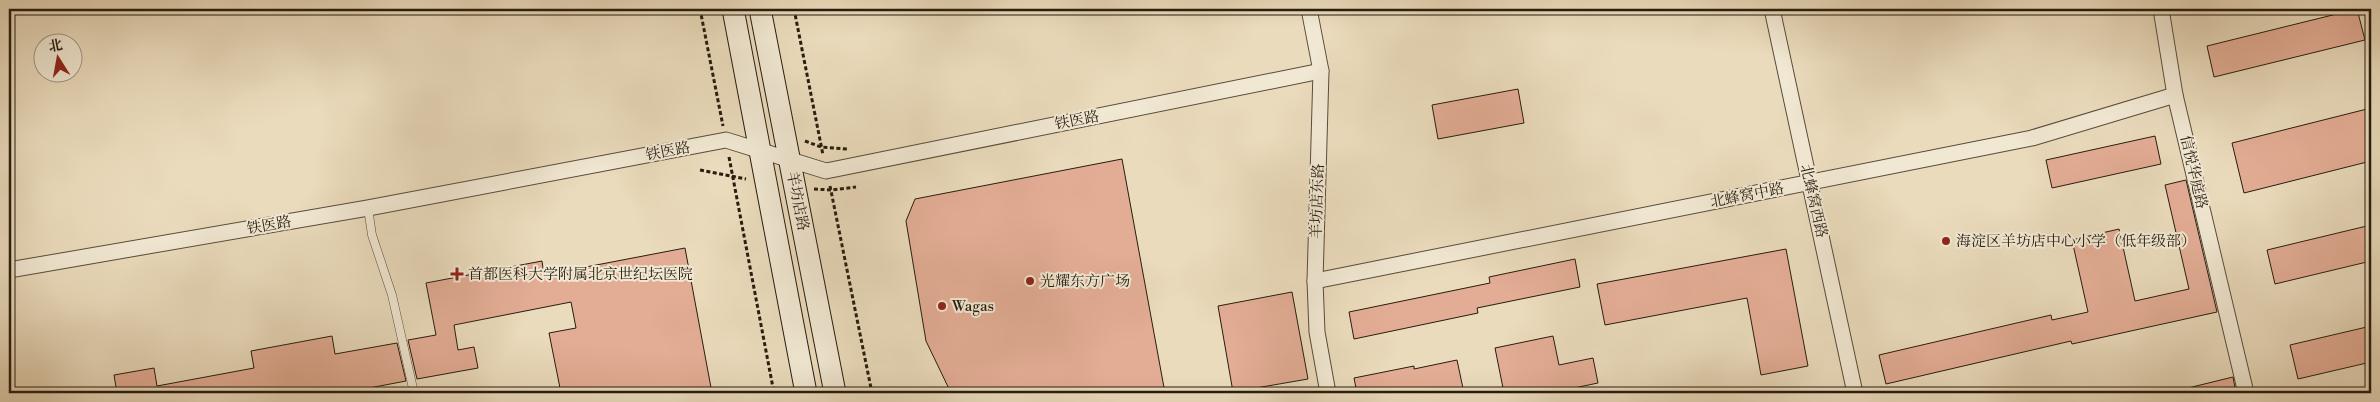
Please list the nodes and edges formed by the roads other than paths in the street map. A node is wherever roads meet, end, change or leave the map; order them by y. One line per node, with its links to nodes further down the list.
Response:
1 (733, 9): 8 (main road, 羊坊店路)
2 (760, 9): 9 (main road, 羊坊店路)
3 (1309, 9): 6 (street, 羊坊店东路)
4 (1772, 9): 10 (street, 北蜂窝西路)
5 (2161, 9): 7 (street, 信悦华庭路)
6 (1321, 71): 9 (street, 铁医路); 13 (street, 羊坊店东路)
7 (2176, 95): 10 (street, 北蜂窝中路); 19 (street, 信悦华庭路)
8 (761, 152): 9 (street, 铁医路); 11 (street, 铁医路); 15 (main road, 羊坊店路)
9 (789, 160): 16 (main road, 羊坊店路)
10 (1811, 182): 13 (street, 北蜂窝中路); 18 (street, 北蜂窝西路)
11 (368, 208): 12 (street, 铁医路); 14 (lane)
12 (9, 270)
13 (1315, 281): 17 (street, 羊坊店东路)
14 (414, 393)
15 (806, 393)
16 (835, 393)
17 (1328, 393)
18 (1855, 393)
19 (2246, 393)

